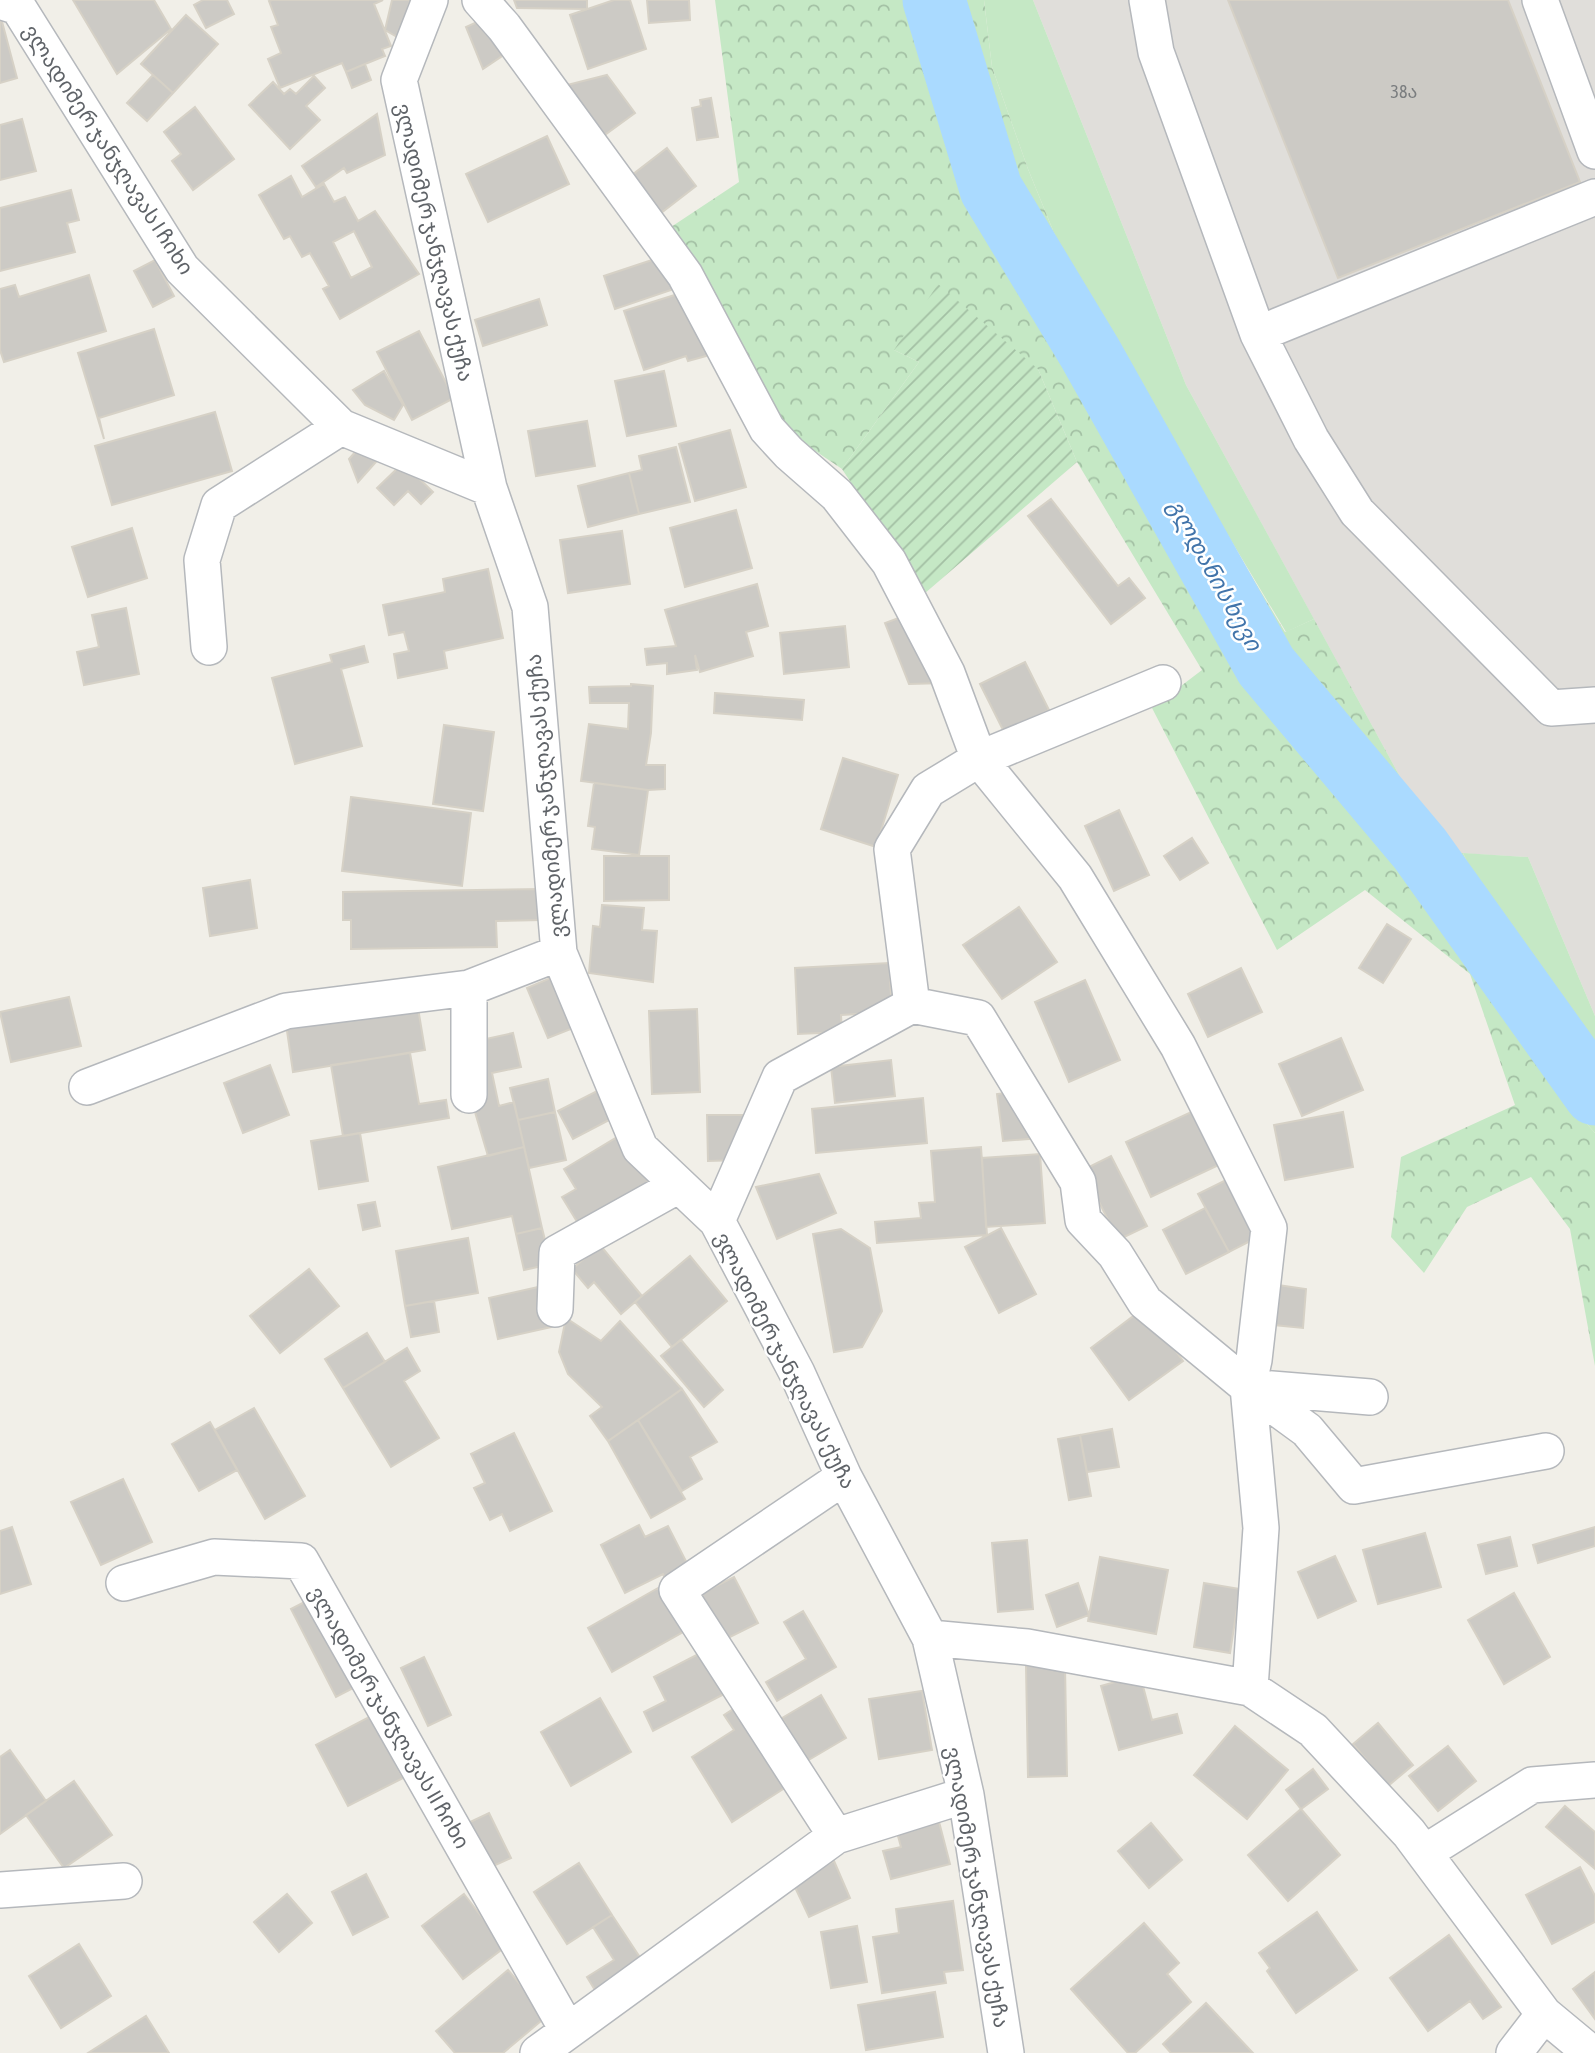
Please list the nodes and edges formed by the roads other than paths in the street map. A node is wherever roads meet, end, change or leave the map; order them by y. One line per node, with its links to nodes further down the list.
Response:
1 (430, 0): 10 (street, ვლადიმერ ჯანჯღავას ქუჩა)
2 (480, 0): 14 (street)
3 (1147, 0): 8 (street)
4 (1540, 0): 6 (street)
5 (0, 1): 9 (street, ვლადიმერ ჯანჯღავას I ჩიხი)
6 (1595, 151)
7 (1595, 197): 8 (street)
8 (1258, 334): 13 (street)
9 (341, 427): 10 (street, ვლადიმერ ჯანჯღავას I ჩიხი); 11 (street)
10 (489, 488): 15 (street, ვლადიმერ ჯანჯღავას ქუჩა)
11 (209, 647)
12 (1163, 683): 14 (street)
13 (1595, 705)
14 (979, 759): 17 (street); 23 (street)
15 (559, 953): 16 (street); 20 (street, ვლადიმერ ჯანჯღავას ქუჩა)
16 (469, 988): 18 (street); 19 (street)
17 (912, 1005): 21 (street); 23 (street)
18 (87, 1087)
19 (469, 1095)
20 (679, 1185): 21 (street, ვლადიმერ ჯანჯღავას ქუჩა); 22 (street)
21 (717, 1222): 26 (street, ვლადიმერ ჯანჯღავას ქუჩა)
22 (555, 1309)
23 (1248, 1387): 24 (street); 25 (street); 29 (street)
24 (1370, 1397)
25 (1546, 1451)
26 (844, 1477): 28 (street, ვლადიმერ ჯანჯღავას ქუჩა); 32 (street)
27 (124, 1584): 37 (street, ვლადიმერ ჯანჯღავას II ჩიხი)
28 (930, 1638): 29 (street); 31 (street, ვლადიმერ ჯანჯღავას ქუჩა)
29 (1250, 1688): 33 (street)
30 (1595, 1780): 33 (street)
31 (966, 1795): 32 (street); 39 (street, ვლადიმერ ჯანჯღავას ქუჩა)
32 (836, 1836): 37 (street)
33 (1424, 1853): 36 (street)
34 (124, 1881): 35 (street)
35 (0, 1891)
36 (1544, 2014): 40 (street); 41 (street)
37 (568, 2031): 38 (street)
38 (538, 2053)
39 (1006, 2053)
40 (1514, 2053)
41 (1591, 2053)

